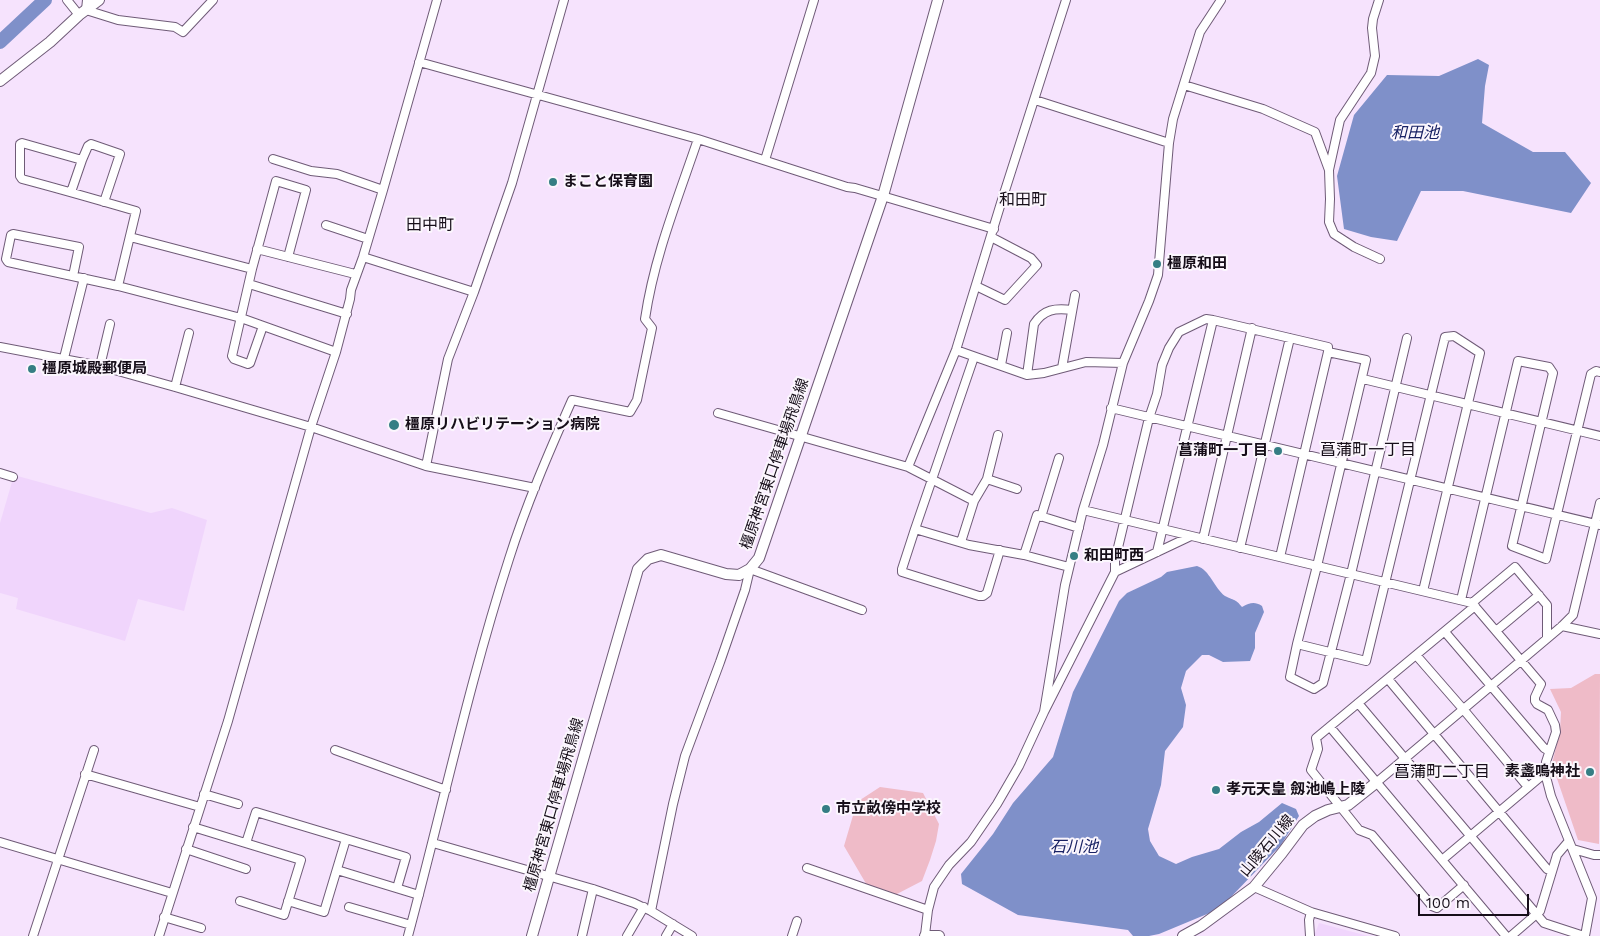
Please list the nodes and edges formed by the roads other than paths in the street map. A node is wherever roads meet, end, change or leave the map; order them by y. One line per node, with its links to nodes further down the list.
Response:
1 (67, 0): 11 (street)
2 (99, 0): 11 (main road)
3 (213, 0): 11 (street)
4 (437, 0): 12 (street)
5 (564, 0): 15 (street)
6 (814, 0): 21 (street)
7 (938, 0): 25 (main road, 橿原神宮東口停車場飛鳥線)
8 (1066, 0): 16 (street)
9 (1221, 0): 14 (street)
10 (1379, 0): 22 (street)
11 (82, 9): 13 (main road)
12 (419, 62): 15 (street); 23 (street)
13 (0, 81)
14 (1184, 85): 18 (street); 22 (street)
15 (537, 94): 17 (street); 42 (street)
16 (1035, 100): 18 (street); 28 (street)
17 (698, 139): 21 (street); 96 (street)
18 (1169, 143): 61 (street)
19 (273, 159): 23 (street)
20 (82, 160): 24 (street); 24 (street); 26 (street)
21 (765, 160): 25 (street)
22 (1330, 170): 34 (street)
23 (383, 190): 30 (street)
24 (71, 192): 26 (street)
25 (883, 196): 28 (street); 83 (main road, 橿原神宮東口停車場飛鳥線)
26 (104, 202): 29 (street)
27 (326, 225): 30 (street)
28 (992, 233): 41 (street); 41 (street)
29 (130, 237): 35 (street); 40 (street)
30 (368, 239): 33 (street)
31 (257, 249): 32 (street); 32 (street); 35 (street)
32 (288, 257): 36 (street)
33 (363, 257): 36 (street); 42 (street)
34 (1380, 259)
35 (252, 269): 39 (street)
36 (355, 274): 45 (street)
37 (72, 276): 37 (street); 38 (street)
38 (84, 278): 40 (street); 60 (street)
39 (249, 284): 45 (street); 46 (street)
40 (118, 286): 46 (street)
41 (976, 286): 56 (street)
42 (474, 292): 88 (street)
43 (1075, 295): 44 (street)
44 (1072, 310): 64 (street); 66 (street)
45 (347, 314): 57 (street)
46 (241, 318): 49 (street); 49 (street)
47 (1213, 320): 50 (street); 75 (street); 77 (street)
48 (110, 324): 63 (street)
49 (263, 326): 57 (street)
50 (1252, 328): 53 (street); 81 (street)
51 (189, 333): 68 (street)
52 (1007, 333): 62 (street)
53 (1290, 338): 58 (street); 84 (street)
54 (1407, 338): 69 (street)
55 (0, 347): 60 (street)
56 (956, 350): 59 (street); 89 (street)
57 (336, 352): 78 (street)
58 (1328, 352): 67 (street); 85 (street)
59 (974, 357): 62 (street); 93 (street)
60 (64, 358): 63 (street)
61 (1123, 363): 64 (street); 72 (street)
62 (1002, 365): 66 (street)
63 (100, 366): 68 (street)
64 (1062, 368): 66 (street)
65 (1600, 372): 79 (street)
66 (1027, 374)
67 (1362, 379): 69 (street); 87 (street)
68 (175, 387): 78 (street)
69 (1395, 387): 70 (street); 90 (street)
70 (1430, 395): 71 (street); 71 (street); 95 (street)
71 (1468, 404): 74 (street); 97 (street)
72 (1112, 408): 75 (street); 103 (street)
73 (718, 413): 83 (street)
74 (1505, 413): 76 (street); 76 (street); 99 (street)
75 (1149, 418): 77 (street); 106 (street)
76 (1542, 421): 79 (street); 102 (street)
77 (1188, 426): 81 (street); 110 (street)
78 (311, 427): 88 (street); 155 (street)
79 (1578, 430): 82 (street); 104 (street)
80 (998, 435): 94 (street)
81 (1227, 435): 84 (street); 112 (street)
82 (1600, 436)
83 (800, 437): 89 (street); 121 (main road, 橿原神宮東口停車場飛鳥線)
84 (1265, 445): 85 (street); 114 (street)
85 (1304, 453): 87 (street); 118 (street)
86 (1059, 458): 105 (street)
87 (1342, 462): 90 (street); 119 (street)
88 (426, 466): 96 (street)
89 (908, 467): 93 (street)
90 (1375, 471): 95 (street); 123 (street)
91 (0, 473): 92 (street)
92 (13, 477)
93 (932, 479): 100 (street); 109 (street)
94 (987, 479): 98 (street); 100 (street)
95 (1409, 479): 97 (street); 124 (street)
96 (535, 488): 154 (street)
97 (1448, 488): 99 (street); 125 (street)
98 (1017, 489)
99 (1486, 497): 102 (street); 127 (street)
100 (974, 501): 113 (street)
101 (1600, 502): 107 (street)
102 (1522, 506): 104 (street); 104 (street)
103 (1083, 510): 106 (street); 108 (street)
104 (1557, 515): 107 (street)
105 (1041, 517): 108 (street); 117 (street)
106 (1125, 520): 110 (street); 122 (street)
107 (1597, 524): 130 (street)
108 (1079, 528): 120 (street)
109 (915, 529): 113 (street); 115 (street)
110 (1163, 530): 111 (street); 116 (street)
111 (1191, 536): 112 (street); 116 (street)
112 (1203, 539): 114 (street)
113 (961, 542): 115 (street)
114 (1240, 548): 118 (street)
115 (1000, 550): 117 (street)
116 (1157, 552): 122 (street)
117 (1024, 555): 120 (street)
118 (1280, 557): 119 (street)
119 (1317, 566): 123 (street); 135 (street)
120 (1068, 567): 143 (street)
121 (750, 569): 129 (street); 175 (main road, 橿原神宮東口停車場飛鳥線); 185 (street)
122 (1115, 572): 143 (street)
123 (1351, 574): 124 (street); 136 (street)
124 (1385, 582): 125 (street); 136 (street)
125 (1423, 590): 127 (street)
126 (1539, 595): 128 (street); 131 (street); 134 (street)
127 (1461, 600): 128 (street)
128 (1474, 604): 131 (street); 132 (street)
129 (862, 610)
130 (1562, 626): 133 (street); 134 (street)
131 (1496, 631): 138 (street)
132 (1445, 632): 137 (street); 140 (street)
133 (1600, 634)
134 (1547, 638): 138 (street)
135 (1296, 644): 136 (street); 136 (street)
136 (1332, 653)
137 (1416, 655): 139 (street); 142 (street)
138 (1521, 660): 140 (street); 148 (street)
139 (1388, 678): 141 (street); 145 (street)
140 (1490, 686): 142 (street); 148 (street)
141 (1358, 703): 144 (street); 149 (street)
142 (1463, 709): 145 (street); 153 (street)
143 (1044, 712): 186 (street)
144 (1330, 727): 152 (street); 158 (street)
145 (1433, 734): 149 (street); 159 (street)
146 (94, 750): 151 (street)
147 (335, 750): 154 (street)
148 (1549, 751): 150 (street)
149 (1404, 758): 152 (street); 161 (street)
150 (1545, 773): 153 (street); 166 (street)
151 (85, 774): 157 (street); 169 (street)
152 (1377, 782): 158 (main road, 山陵石川線); 170 (street)
153 (1528, 787): 159 (street)
154 (446, 790): 164 (street)
155 (204, 794): 156 (street); 157 (street)
156 (238, 804)
157 (200, 807): 160 (street)
158 (1342, 807): 176 (street); 177 (main road, 山陵石川線)
159 (1499, 812): 161 (street); 174 (street)
160 (193, 827): 165 (street); 167 (street)
161 (1470, 836): 170 (street); 188 (street)
162 (346, 839): 165 (street); 173 (street); 178 (street)
163 (0, 842): 169 (street)
164 (433, 843): 175 (street); 181 (street)
165 (246, 844): 182 (street)
166 (1571, 845): 168 (street); 174 (street); 210 (street)
167 (186, 849): 172 (street); 180 (street)
168 (1600, 855)
169 (58, 860): 180 (street); 195 (street)
170 (1442, 860): 176 (street)
171 (807, 868): 186 (street)
172 (246, 869)
173 (337, 870): 178 (street); 182 (street)
174 (1552, 871): 188 (street)
175 (549, 878): 179 (street); 198 (main road, 橿原神宮東口停車場飛鳥線)
176 (1464, 885): 208 (street)
177 (1254, 887): 187 (street); 205 (main road, 山陵石川線)
178 (397, 888): 181 (street)
179 (594, 889): 185 (street); 199 (street)
180 (172, 893): 189 (street)
181 (419, 895): 192 (street)
182 (288, 901): 183 (street)
183 (240, 902)
184 (349, 907): 192 (street)
185 (648, 909): 191 (street); 200 (street)
186 (928, 910): 194 (street)
187 (1311, 912): 206 (street); 207 (street)
188 (1536, 915): 209 (street); 210 (street)
189 (164, 917): 193 (street); 196 (street)
190 (797, 921): 203 (street)
191 (672, 924): 201 (street); 202 (street)
192 (411, 925): 197 (street)
193 (201, 928)
194 (925, 935): 204 (main road)
195 (33, 936)
196 (159, 936)
197 (408, 936)
198 (532, 936)
199 (582, 936)
200 (627, 936)
201 (666, 936)
202 (692, 936)
203 (792, 936)
204 (938, 936)
205 (1183, 936)
206 (1310, 936)
207 (1395, 936)
208 (1506, 936)
209 (1511, 936)
210 (1584, 936)

